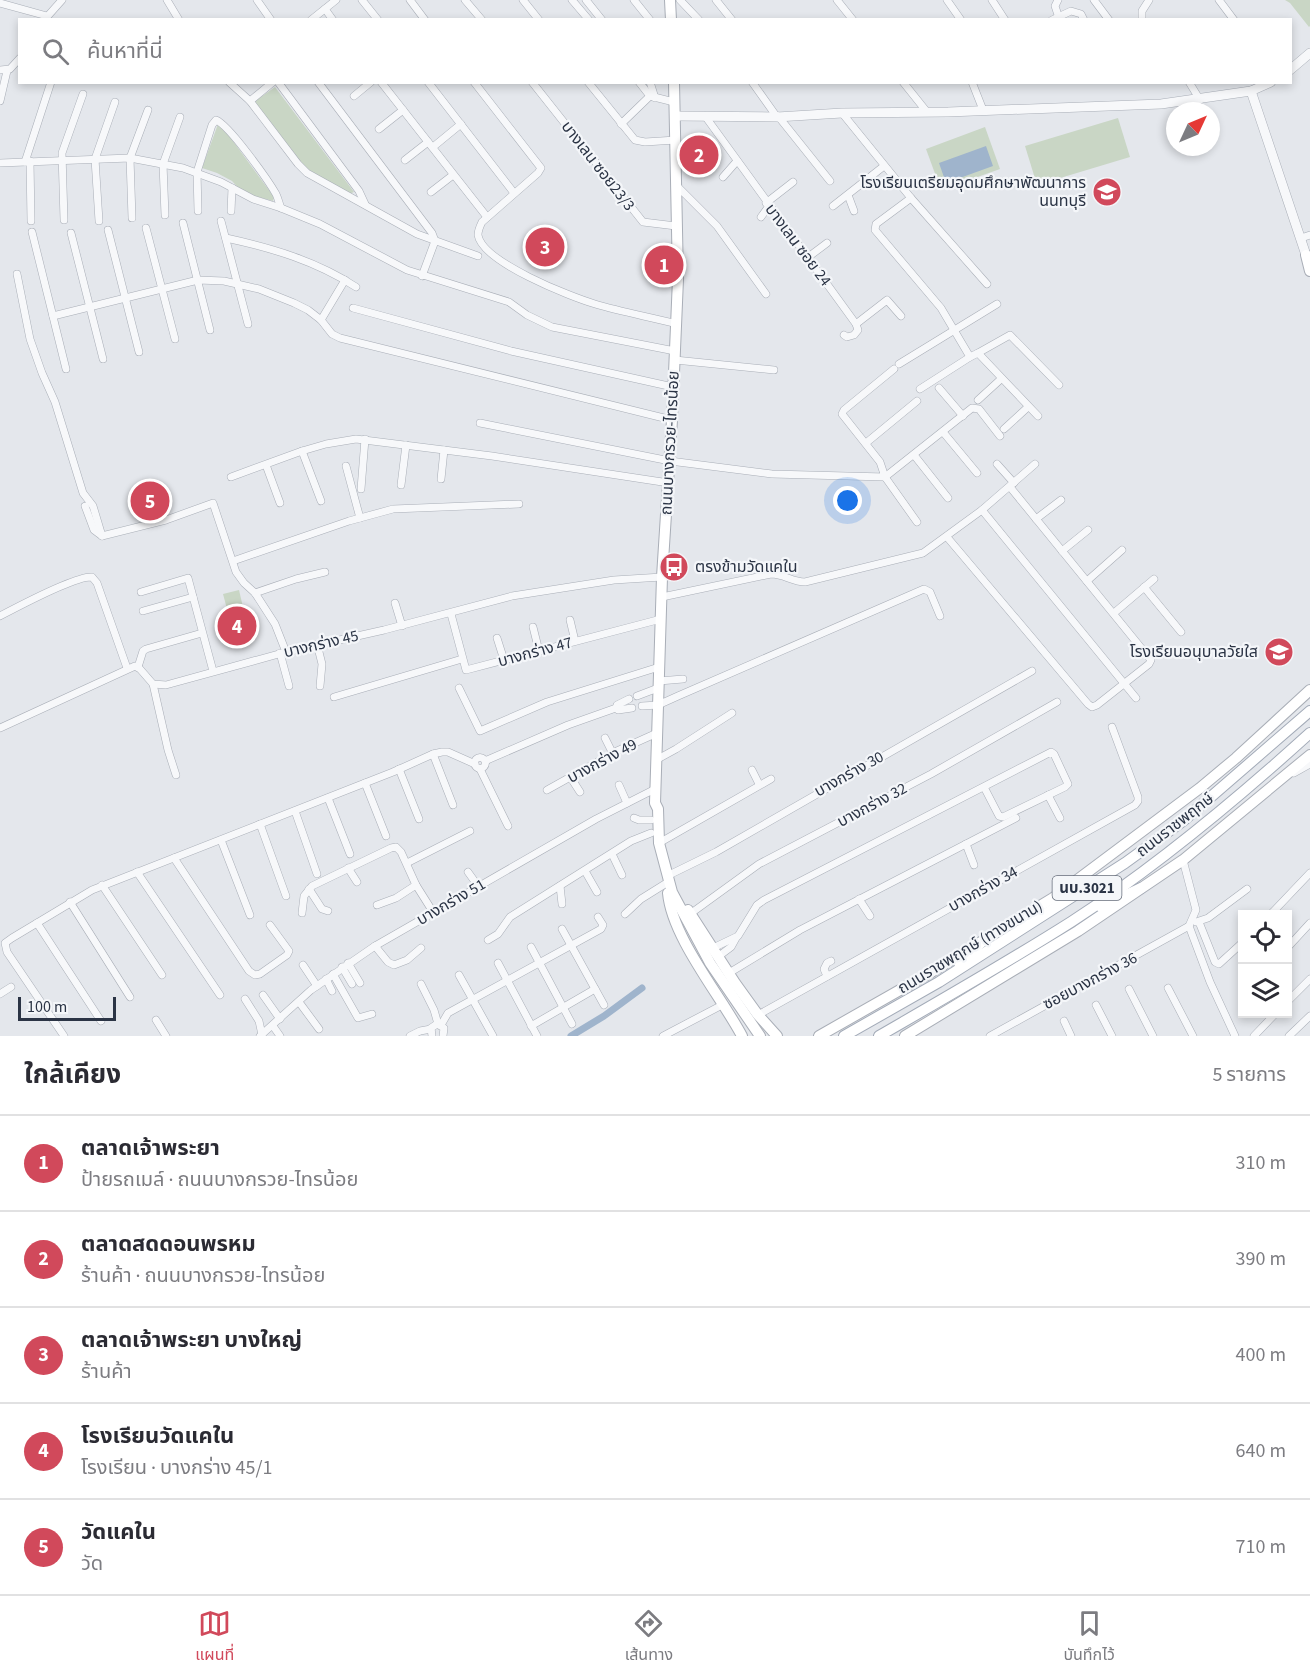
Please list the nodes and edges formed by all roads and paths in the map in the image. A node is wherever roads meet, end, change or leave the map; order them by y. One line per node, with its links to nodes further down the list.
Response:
1 (62, 0): 25 (street)
2 (166, 0): 26 (street)
3 (256, 0): 27 (street)
4 (336, 0): 23 (street)
5 (362, 0): 30 (street)
6 (410, 0): 31 (street)
7 (465, 0): 32 (street)
8 (523, 0): 33 (street)
9 (573, 0): 34 (street)
10 (634, 0): 36 (street)
11 (670, 0): 37 (main road)
12 (680, 0): 38 (street)
13 (716, 0): 39 (street)
14 (837, 0): 40 (street)
15 (946, 0): 41 (street)
16 (992, 0): 42 (street)
17 (1058, 0): 24 (street)
18 (1094, 0): 44 (street)
19 (1149, 0): 45 (street)
20 (1219, 0): 46 (street)
21 (589, 1): 35 (street)
22 (0, 3): 25 (street)
23 (325, 9): 28 (street); 29 (street)
24 (1055, 17): 43 (street)
25 (46, 18)
26 (178, 18)
27 (270, 18)
28 (314, 18)
29 (332, 18)
30 (376, 18)
31 (424, 18)
32 (480, 18)
33 (537, 18)
34 (587, 18)
35 (601, 18)
36 (648, 18)
37 (671, 18)
38 (697, 18)
39 (730, 18)
40 (851, 18)
41 (960, 18)
42 (1004, 18)
43 (1082, 18)
44 (1108, 18)
45 (1142, 18)
46 (1232, 18)
47 (1310, 53): 49 (street)
48 (18, 60): 50 (street)
49 (1292, 68)
50 (4, 71): 75 (street)
51 (50, 84): 96 (street)
52 (231, 84): 76 (street)
53 (272, 84): 76 (street)
54 (277, 84): 113 (street)
55 (320, 84): 136 (street)
56 (369, 84): 72 (street)
57 (383, 84): 80 (street)
58 (430, 84): 88 (street)
59 (476, 84): 110 (street)
60 (534, 84): 129 (street, บางเลน ซอย23/3)
61 (590, 84): 89 (street)
62 (641, 84): 73 (street)
63 (650, 84): 73 (street)
64 (674, 84): 78 (main road, ถนนบางกรวย-ไทรน้อย)
65 (753, 84): 87 (street)
66 (905, 84): 83 (street)
67 (973, 84): 81 (street)
68 (1191, 84): 74 (street)
69 (1264, 84): 70 (street)
70 (1246, 89): 74 (street); 134 (street)
71 (83, 94): 97 (street)
72 (354, 96)
73 (652, 97): 78 (street); 89 (street)
74 (1200, 100): 81 (street)
75 (0, 101)
76 (250, 101): 113 (street)
77 (115, 102): 94 (street)
78 (674, 102): 84 (main road, ถนนบางกรวย-ไทรน้อย)
79 (148, 110): 93 (street)
80 (403, 110): 90 (street); 92 (street)
81 (983, 111): 83 (street)
82 (842, 112): 83 (street); 87 (street); 101 (street)
83 (927, 112)
84 (675, 116): 85 (street); 91 (main road, ถนนบางกรวย-ไทรน้อย)
85 (705, 116): 87 (street); 98 (street, บางเลน ซอย 24)
86 (180, 117): 100 (street)
87 (778, 117): 105 (street)
88 (461, 124): 92 (street); 110 (street)
89 (621, 124): 91 (street)
90 (379, 129)
91 (676, 140): 107 (main road, ถนนบางกรวย-ไทรน้อย)
92 (430, 144): 95 (street); 103 (street)
93 (130, 158): 94 (street); 100 (street); 123 (street)
94 (95, 159): 97 (street); 127 (street)
95 (405, 160)
96 (28, 161): 97 (street); 99 (street); 126 (street)
97 (62, 161): 124 (street)
98 (737, 161): 104 (street); 114 (street, บางเลน ซอย 24)
99 (0, 162)
100 (163, 164): 102 (street); 120 (street)
101 (884, 166): 111 (street); 112 (street)
102 (197, 172): 108 (street); 116 (street); 117 (street)
103 (453, 175): 109 (street); 121 (street)
104 (723, 177)
105 (830, 181)
106 (793, 182): 114 (street)
107 (676, 185): 129 (main road, ถนนบางกรวย-ไทรน้อย); 150 (street)
108 (232, 188): 116 (street); 118 (street)
109 (431, 192)
110 (514, 193): 121 (street)
111 (848, 195): 115 (street); 119 (street)
112 (910, 198): 147 (street); 162 (street)
113 (365, 204): 136 (street)
114 (768, 204): 122 (street); 139 (street, บางเลน ซอย 24)
115 (833, 207)
116 (280, 208): 143 (street)
117 (198, 211)
118 (231, 211)
119 (854, 211)
120 (165, 215)
121 (487, 217): 159 (street)
122 (761, 217)
123 (132, 218)
124 (64, 220)
125 (221, 220): 135 (street)
126 (31, 221)
127 (99, 221)
128 (183, 223): 144 (street)
129 (676, 226): 159 (main road, ถนนบางกรวย-ไทรน้อย)
130 (146, 228): 149 (street)
131 (108, 230): 151 (street)
132 (32, 232): 155 (street)
133 (71, 233): 153 (street)
134 (1305, 237): 140 (street)
135 (226, 238): 145 (street); 146 (street)
136 (435, 241): 138 (street); 143 (street)
137 (826, 243): 139 (street)
138 (478, 256)
139 (807, 258): 160 (street, บางเลน ซอย 24)
140 (1309, 260): 141 (main road)
141 (1310, 271)
142 (17, 274): 214 (street)
143 (422, 276): 166 (street)
144 (198, 280): 146 (street); 149 (street); 161 (street)
145 (345, 280): 148 (street); 157 (street)
146 (237, 283): 157 (street); 158 (street)
147 (987, 284)
148 (357, 287)
149 (161, 289): 151 (street); 164 (street)
150 (766, 294)
151 (126, 298): 153 (street); 165 (street)
152 (997, 304): 162 (street)
153 (89, 307): 155 (street); 168 (street)
154 (353, 308): 173 (street)
155 (53, 316): 169 (street)
156 (901, 316): 160 (street)
157 (321, 320): 181 (street)
158 (248, 324)
159 (676, 324): 166 (main road, ถนนบางกรวย-ไทรน้อย)
160 (856, 324): 163 (street)
161 (210, 330)
162 (954, 330): 167 (street); 185 (street)
163 (844, 335)
164 (175, 339)
165 (139, 352)
166 (675, 355): 170 (street); 173 (main road, ถนนบางกรวย-ไทรน้อย)
167 (974, 355): 171 (street); 172 (street); 175 (street)
168 (103, 358)
169 (66, 369)
170 (774, 370)
171 (1001, 379): 176 (street); 178 (street)
172 (1059, 385)
173 (673, 387): 181 (main road, ถนนบางกรวย-ไทรน้อย)
174 (939, 388): 179 (street)
175 (920, 389)
176 (978, 400)
177 (917, 401): 185 (street)
178 (1028, 407): 179 (street); 180 (street)
179 (963, 416): 183 (street)
180 (1038, 416)
181 (672, 420): 190 (main road, ถนนบางกรวย-ไทรน้อย)
182 (480, 423): 190 (street)
183 (943, 432): 189 (street); 195 (street)
184 (365, 439): 186 (street); 188 (street); 202 (street)
185 (866, 443): 197 (street)
186 (406, 445): 187 (street); 200 (street)
187 (444, 450): 198 (street); 199 (street)
188 (302, 451): 193 (street); 205 (street)
189 (914, 455): 197 (street); 203 (street)
190 (670, 461): 197 (street); 199 (main road, ถนนบางกรวย-ไทรน้อย)
191 (997, 464): 201 (street)
192 (1035, 464): 201 (street)
193 (266, 465): 196 (street); 206 (street)
194 (346, 466): 210 (street)
195 (977, 473)
196 (231, 477)
197 (885, 477): 212 (street)
198 (441, 479)
199 (669, 483): 220 (main road, ถนนบางกรวย-ไทรน้อย)
200 (401, 485)
201 (1012, 485): 209 (street); 211 (street)
202 (361, 489)
203 (948, 498)
204 (1061, 500): 211 (street)
205 (321, 501)
206 (280, 503)
207 (519, 504): 210 (street)
208 (85, 506): 214 (street)
209 (982, 510): 215 (street); 254 (street)
210 (360, 518): 218 (street)
211 (1036, 519): 217 (street)
212 (918, 522)
213 (1088, 530): 217 (street)
214 (102, 536): 218 (street)
215 (947, 537): 227 (street); 254 (street)
216 (1122, 550): 222 (street)
217 (1062, 551): 222 (street)
218 (233, 561): 225 (street)
219 (325, 572): 225 (street)
220 (662, 577): 227 (main road, ถนนบางกรวย-ไทรน้อย); 231 (street, บางกร่าง 45)
221 (1154, 579): 223 (street)
222 (1087, 581): 230 (street)
223 (1144, 587): 230 (street); 238 (street)
224 (141, 592): 226 (street)
225 (255, 593): 244 (street)
226 (193, 597): 229 (street); 239 (street)
227 (663, 597): 234 (main road, ถนนบางกรวย-ไทรน้อย)
228 (395, 603): 236 (street)
229 (143, 611)
230 (1114, 613): 254 (street)
231 (451, 614): 236 (street, บางกร่าง 45); 245 (street)
232 (0, 616): 249 (street)
233 (940, 616): 263 (street)
234 (662, 619): 241 (street, บางกร่าง 47); 248 (main road, ถนนบางกรวย-ไทรน้อย)
235 (570, 620): 241 (street)
236 (402, 626): 242 (street, บางกร่าง 45)
237 (532, 627): 243 (street)
238 (1181, 632)
239 (202, 633): 247 (street); 250 (street)
240 (496, 638): 246 (street)
241 (575, 641): 243 (street, บางกร่าง 47)
242 (317, 644): 244 (street, บางกร่าง 45); 257 (street)
243 (539, 651): 246 (street, บางกร่าง 47)
244 (283, 652): 250 (street, บางกร่าง 45); 256 (street)
245 (462, 659): 246 (street, บางกร่าง 47); 260 (street)
246 (504, 660)
247 (138, 667): 249 (street); 253 (street)
248 (659, 667): 255 (main road, ถนนบางกรวย-ไทรน้อย); 258 (street)
249 (127, 668): 270 (street)
250 (213, 671): 253 (street, บางกร่าง 45)
251 (1032, 671): 326 (street, บางกร่าง 30)
252 (683, 678): 255 (street)
253 (153, 684): 282 (street)
254 (1124, 684): 261 (street)
255 (658, 685): 263 (main road, ถนนบางกรวย-ไทรน้อย); 265 (street)
256 (289, 686)
257 (320, 686)
258 (459, 688)
259 (1310, 690): 357 (main road, ถนนราชพฤกษ์ (ทางขนาน) / นบ.3021)
260 (334, 697)
261 (1136, 698)
262 (1057, 702): 345 (street, บางกร่าง 32)
263 (658, 705): 264 (street); 271 (main road, ถนนบางกรวย-ไทรน้อย)
264 (642, 706)
265 (616, 708): 266 (street); 279 (street)
266 (632, 708)
267 (1310, 711): 378 (main road, ถนนราชพฤกษ์ / นบ.3021)
268 (732, 712): 277 (street)
269 (1112, 727): 374 (street, บางกร่าง 34)
270 (0, 728)
271 (657, 734): 275 (street, บางกร่าง 49); 277 (main road, ถนนบางกรวย-ไทรน้อย)
272 (1310, 734): 349 (main road, ถนนราชพฤกษ์ / นบ.3021)
273 (605, 738): 275 (street)
274 (433, 754): 279 (street); 280 (street); 297 (street)
275 (613, 754): 283 (street, บางกร่าง 49)
276 (1310, 755): 286 (main road, นบ.3021)
277 (656, 760): 290 (main road, ถนนบางกรวย-ไทรน้อย)
278 (1310, 764): 286 (street)
279 (477, 766): 305 (street)
280 (399, 769): 285 (street); 302 (street)
281 (752, 770): 287 (street)
282 (176, 775)
283 (572, 778): 291 (street, บางกร่าง 49); 292 (street)
284 (771, 779): 287 (street)
285 (365, 783): 294 (street); 308 (street)
286 (1278, 783): 315 (main road, นบ.3021)
287 (759, 784): 310 (street)
288 (619, 785): 295 (street)
289 (984, 787): 293 (street); 293 (street); 364 (street)
290 (655, 789): 295 (street, บางกร่าง 51); 296 (main road, ถนนบางกรวย-ไทรน้อย)
291 (547, 790)
292 (580, 792)
293 (1048, 795): 301 (street)
294 (328, 798): 298 (street); 312 (street)
295 (627, 803): 329 (street, บางกร่าง 51)
296 (655, 803): 303 (main road, ถนนบางกรวย-ไทรน้อย); 310 (main road, ถนนบางกรวย-ไทรน้อย)
297 (453, 805)
298 (295, 811): 304 (street); 323 (street)
299 (634, 818): 303 (street)
300 (1016, 818): 311 (street)
301 (1060, 818)
302 (419, 819)
303 (651, 820): 307 (main road, ถนนบางกรวย-ไทรน้อย)
304 (260, 824): 309 (street); 335 (street)
305 (508, 826)
306 (470, 831): 316 (street)
307 (651, 833): 313 (street); 326 (main road, ถนนบางกรวย-ไทรน้อย)
308 (386, 836)
309 (221, 840): 314 (street); 346 (street)
310 (659, 843): 326 (main road, ถนนบางกรวย-ไทรน้อย)
311 (966, 844): 317 (street); 336 (street)
312 (350, 854)
313 (612, 854): 319 (street); 324 (street)
314 (174, 858): 320 (street); 353 (street)
315 (1183, 860): 331 (main road, นบ.3021); 354 (street)
316 (407, 863): 318 (street); 328 (street)
317 (974, 866)
318 (348, 868): 325 (street); 332 (street)
319 (585, 870): 330 (street); 334 (street)
320 (137, 872): 327 (street); 388 (street)
321 (468, 872): 329 (street)
322 (1310, 873): 340 (street)
323 (317, 874)
324 (622, 875)
325 (357, 882)
326 (667, 883): 344 (street, บางกร่าง 30); 345 (main road); 395 (main road); 425 (main road, ถนนบางกรวย-ไทรน้อย)
327 (102, 885): 337 (street); 372 (street)
328 (416, 885): 339 (street); 342 (street)
329 (478, 886): 342 (street, บางกร่าง 51)
330 (560, 886): 338 (street); 356 (street)
331 (1141, 888): 349 (main road); 429 (main road, นบ.3021)
332 (309, 889): 341 (street); 343 (street)
333 (1247, 889): 350 (street, ซอยบางกร่าง 36)
334 (597, 892)
335 (286, 896)
336 (859, 899): 347 (street); 370 (street)
337 (70, 902): 351 (street); 391 (street)
338 (562, 904)
339 (377, 905)
340 (1275, 910)
341 (328, 911)
342 (433, 912): 359 (street, บางกร่าง 51)
343 (302, 914)
344 (625, 914)
345 (690, 914): 364 (main road)
346 (250, 915)
347 (870, 916)
348 (598, 917): 360 (street)
349 (1072, 921): 428 (main road, ถนนราชพฤกษ์ / นบ.3021)
350 (1199, 921): 354 (street, ซอยบางกร่าง 36); 362 (street)
351 (36, 923): 405 (street); 416 (street)
352 (1310, 923): 358 (street)
353 (270, 925)
354 (1190, 925): 412 (street, ซอยบางกร่าง 36); 435 (street)
355 (562, 929): 360 (street)
356 (488, 940)
357 (983, 941): 378 (main road); 426 (main road, ถนนราชพฤกษ์ (ทางขนาน) / นบ.3021)
358 (1292, 941)
359 (375, 946): 363 (street); 369 (street, บางกร่าง 51)
360 (572, 946): 367 (street); 385 (street)
361 (531, 947): 367 (street)
362 (1238, 947)
363 (421, 948)
364 (716, 952): 370 (main road)
365 (831, 961): 374 (street)
366 (498, 963): 377 (street)
367 (539, 963): 377 (street); 398 (street)
368 (303, 965): 381 (street)
369 (345, 965): 371 (street, บางกร่าง 51); 379 (street)
370 (729, 973): 400 (main road)
371 (333, 974): 376 (street, บางกร่าง 51); 399 (street)
372 (162, 975)
373 (459, 975): 393 (street)
374 (827, 976): 400 (street, บางกร่าง 34)
375 (1310, 979): 390 (street)
376 (326, 980): 381 (street, บางกร่าง 51); 386 (street)
377 (507, 981): 393 (street); 410 (street)
378 (939, 982): 427 (main road, ถนนราชพฤกษ์ / นบ.3021)
379 (356, 984)
380 (421, 984): 407 (street)
381 (317, 986): 394 (street, บางกร่าง 51)
382 (11, 987): 387 (street)
383 (1129, 988): 433 (street)
384 (1168, 988): 434 (street)
385 (595, 989): 396 (street); 398 (street)
386 (332, 991)
387 (0, 994)
388 (220, 995)
389 (263, 995): 403 (street)
390 (1292, 996)
391 (130, 997)
392 (245, 999): 415 (street)
393 (473, 1000): 407 (street); 421 (street)
394 (299, 1002): 403 (street, บางกร่าง 51); 411 (street)
395 (724, 1004): 423 (street); 424 (main road)
396 (604, 1005)
397 (1096, 1005): 432 (street)
398 (563, 1008): 408 (street); 410 (street)
399 (372, 1014)
400 (758, 1015): 414 (main road)
401 (1310, 1016): 437 (street)
402 (1271, 1018): 436 (street)
403 (280, 1019): 409 (street, บางกร่าง 51)
404 (156, 1020): 417 (street)
405 (101, 1021)
406 (1064, 1021): 431 (street)
407 (440, 1024): 413 (street); 420 (street)
408 (572, 1024)
409 (273, 1026): 415 (street, บางกร่าง 51); 418 (street)
410 (531, 1026): 422 (street)
411 (319, 1029)
412 (1005, 1032): 430 (street, ซอยบางกร่าง 36)
413 (431, 1033): 419 (street)
414 (773, 1033)
415 (261, 1035)
416 (63, 1036)
417 (166, 1036)
418 (280, 1036)
419 (410, 1036)
420 (443, 1036)
421 (493, 1036)
422 (537, 1036)
423 (663, 1036)
424 (742, 1036)
425 (758, 1036)
426 (819, 1036)
427 (844, 1036)
428 (879, 1036)
429 (905, 1036)
430 (990, 1036)
431 (1071, 1036)
432 (1112, 1036)
433 (1153, 1036)
434 (1193, 1036)
435 (1235, 1036)
436 (1254, 1036)
437 (1289, 1036)

